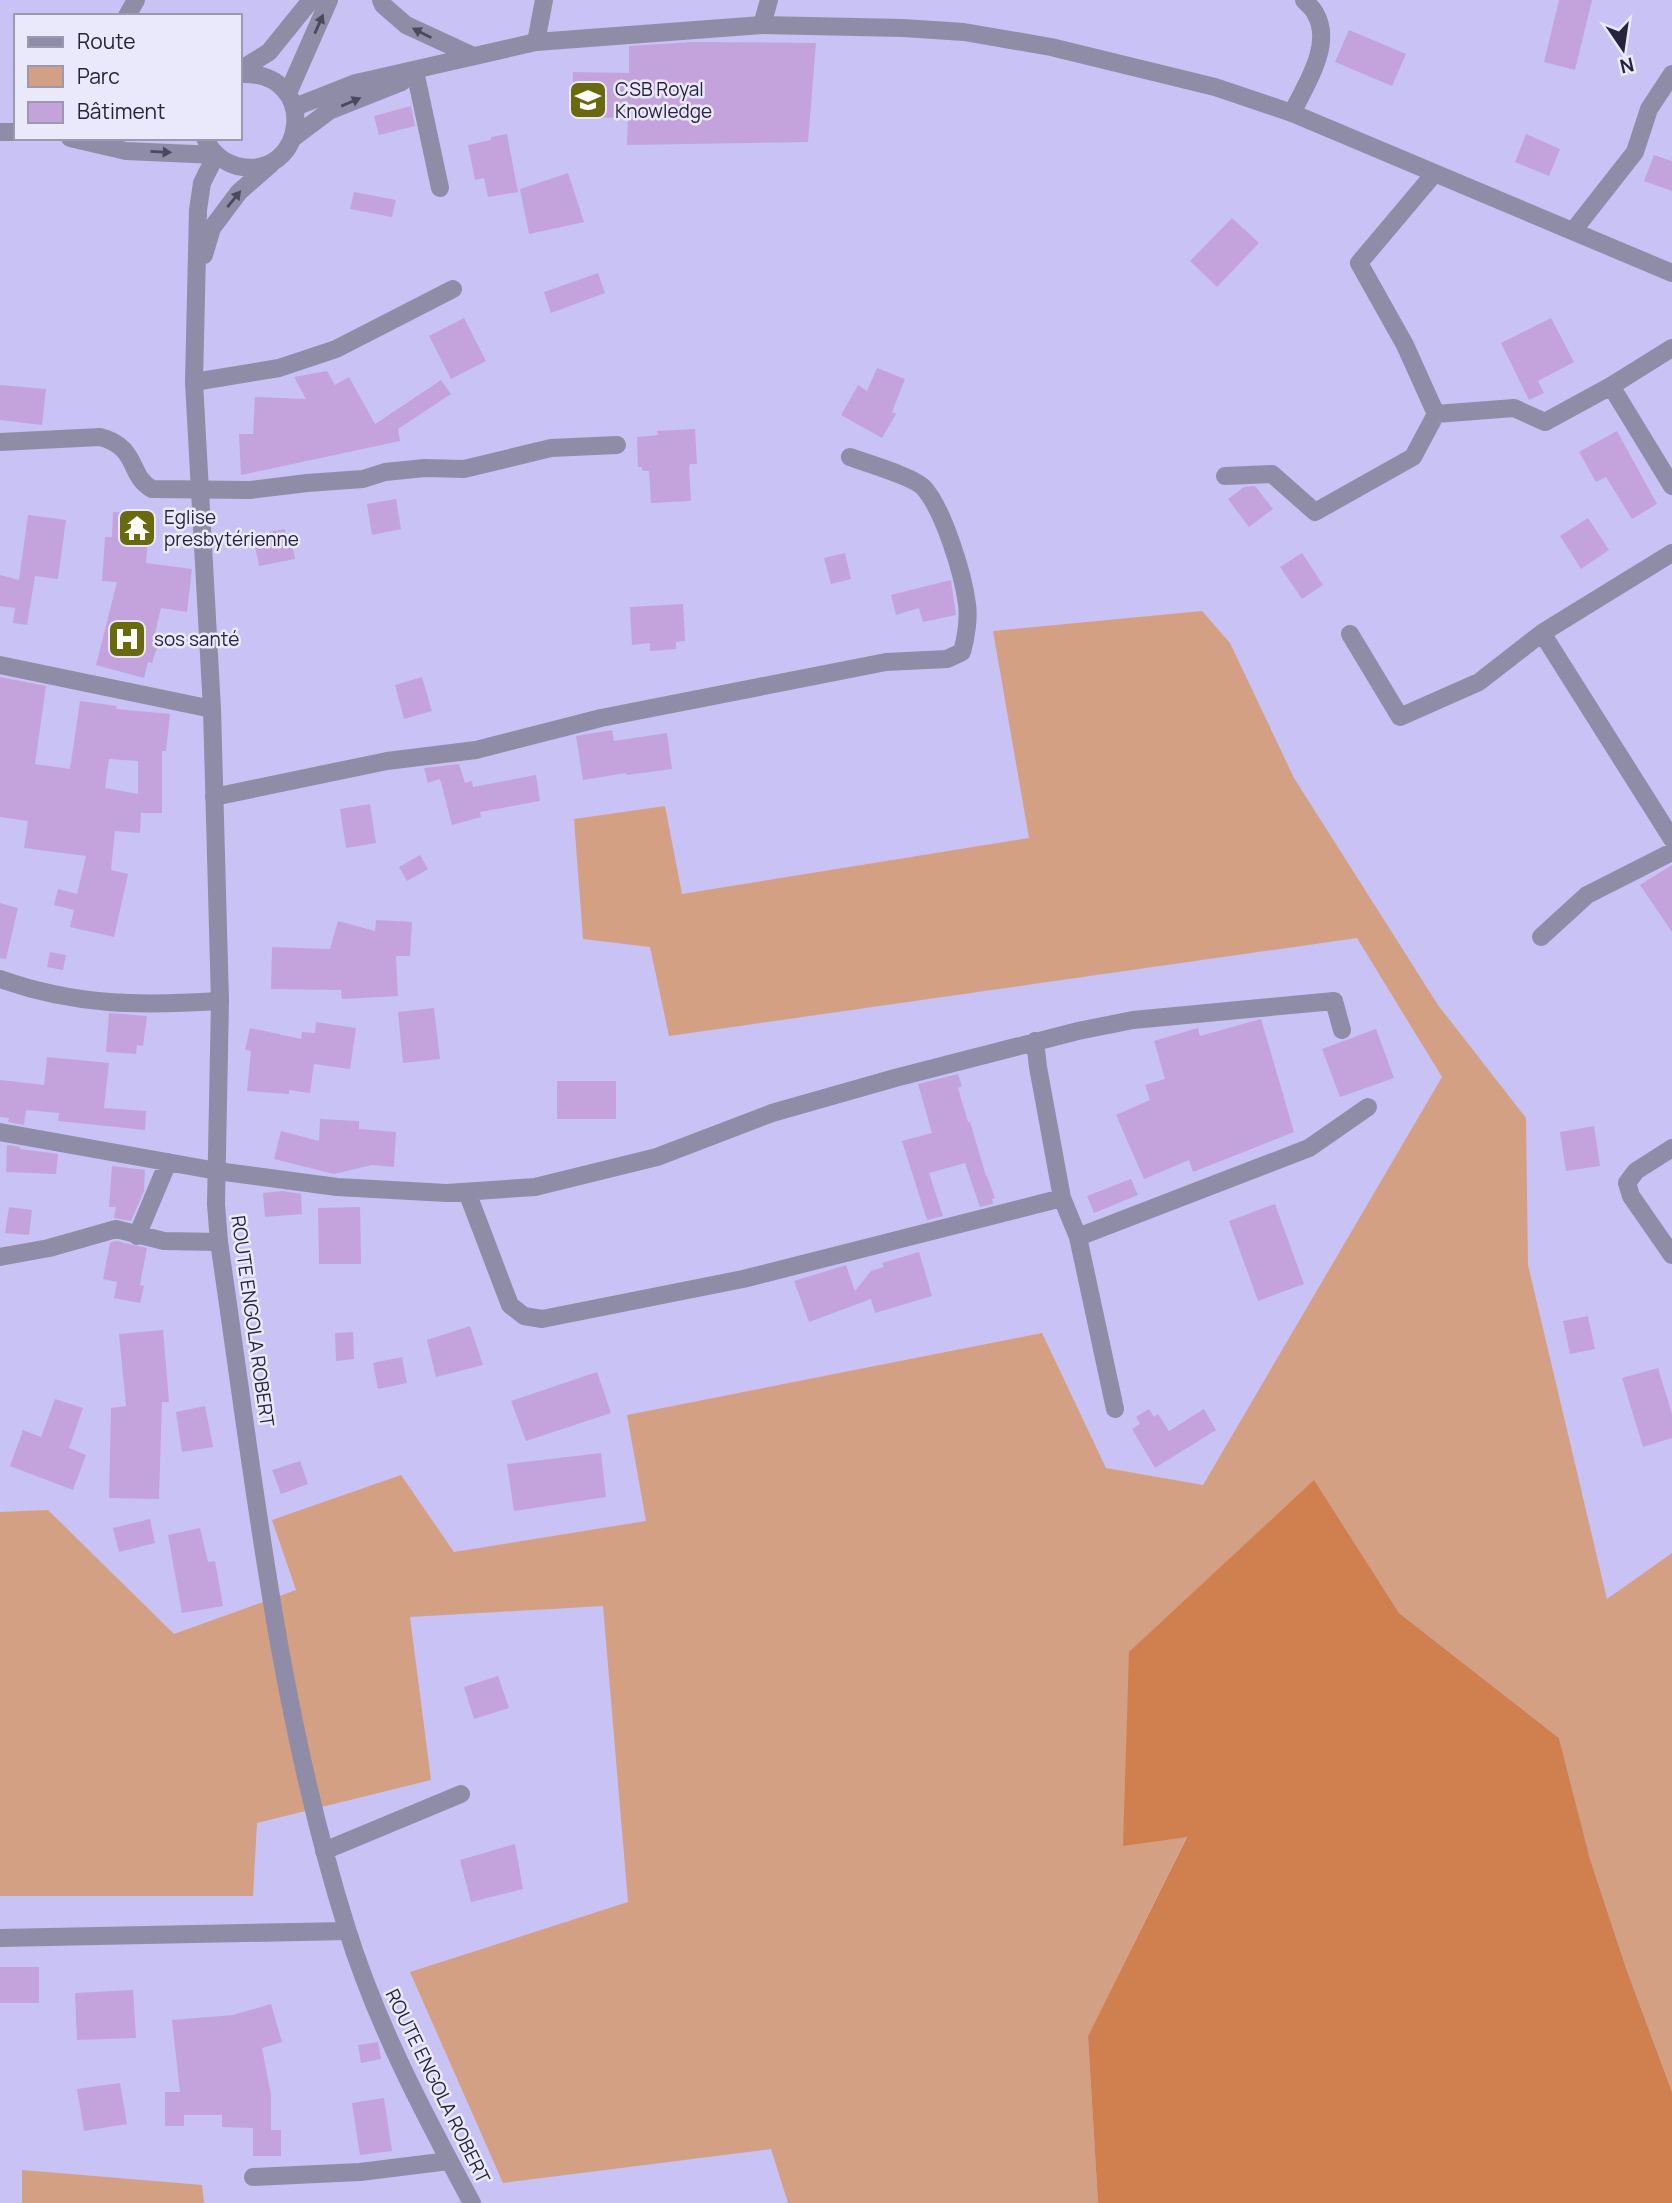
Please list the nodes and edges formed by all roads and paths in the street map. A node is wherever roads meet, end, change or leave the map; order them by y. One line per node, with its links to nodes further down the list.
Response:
1 (311, 0): 11 (street)
2 (330, 0): 15 (street, one-way to 2)
3 (382, 0): 9 (street, one-way to 3)
4 (544, 0): 8 (street)
5 (769, 0): 7 (street)
6 (1304, 0): 16 (street)
7 (762, 25): 8 (street); 16 (street)
8 (536, 42): 9 (street)
9 (471, 55): 10 (street)
10 (450, 60): 14 (street, ROUTE ENGOLA ROBERT); 15 (street)
11 (242, 71)
12 (242, 72): 15 (street)
13 (1672, 74): 24 (street)
14 (416, 76): 17 (street, ROUTE ENGOLA ROBERT, one-way to 14); 23 (street)
15 (291, 100): 17 (street)
16 (1292, 113): 22 (street)
17 (293, 138): 21 (street, ROUTE ENGOLA ROBERT)
18 (79, 140): 20 (street, one-way to 20)
19 (206, 140): 20 (street)
20 (216, 155): 21 (street); 26 (street, ROUTE ENGOLA ROBERT)
21 (276, 159): 26 (street, ROUTE ENGOLA ROBERT, one-way to 21)
22 (1434, 174): 24 (street); 31 (street)
23 (440, 188)
24 (1573, 231): 25 (street)
25 (1672, 274)
26 (197, 282): 29 (street, ROUTE ENGOLA ROBERT)
27 (453, 289): 29 (street)
28 (1672, 348): 30 (street)
29 (194, 382): 37 (street, ROUTE ENGOLA ROBERT)
30 (1611, 386): 31 (street); 36 (street)
31 (1436, 414): 35 (street)
32 (0, 442): 37 (street)
33 (617, 444): 37 (street)
34 (850, 457): 43 (street)
35 (1225, 476)
36 (1672, 486)
37 (198, 489): 42 (street, ROUTE ENGOLA ROBERT)
38 (1672, 552): 39 (street)
39 (1542, 632): 40 (street); 44 (street)
40 (1350, 634)
41 (0, 665): 42 (street)
42 (212, 709): 43 (street, ROUTE ENGOLA ROBERT)
43 (214, 797): 48 (street, ROUTE ENGOLA ROBERT)
44 (1672, 839)
45 (1672, 852): 46 (street)
46 (1541, 937)
47 (0, 979): 48 (street)
48 (219, 1002): 55 (street, ROUTE ENGOLA ROBERT)
49 (1342, 1030): 50 (street)
50 (1035, 1041): 56 (street); 57 (street)
51 (1368, 1107): 59 (street)
52 (0, 1132): 54 (street)
53 (1672, 1148): 61 (street)
54 (168, 1162): 55 (street); 58 (street)
55 (217, 1171): 56 (street); 60 (street, ROUTE ENGOLA ROBERT)
56 (467, 1192): 57 (street)
57 (1062, 1198): 59 (street)
58 (137, 1236): 60 (street); 62 (street)
59 (1078, 1237): 63 (street)
60 (219, 1242): 65 (street, ROUTE ENGOLA ROBERT)
61 (1672, 1255)
62 (0, 1257)
63 (1115, 1409)
64 (461, 1794): 65 (street)
65 (324, 1851): 66 (street, ROUTE ENGOLA ROBERT)
66 (347, 1931): 67 (street); 68 (street, ROUTE ENGOLA ROBERT)
67 (0, 1938)
68 (449, 2161): 69 (street); 70 (street, ROUTE ENGOLA ROBERT)
69 (253, 2177)
70 (472, 2203)

